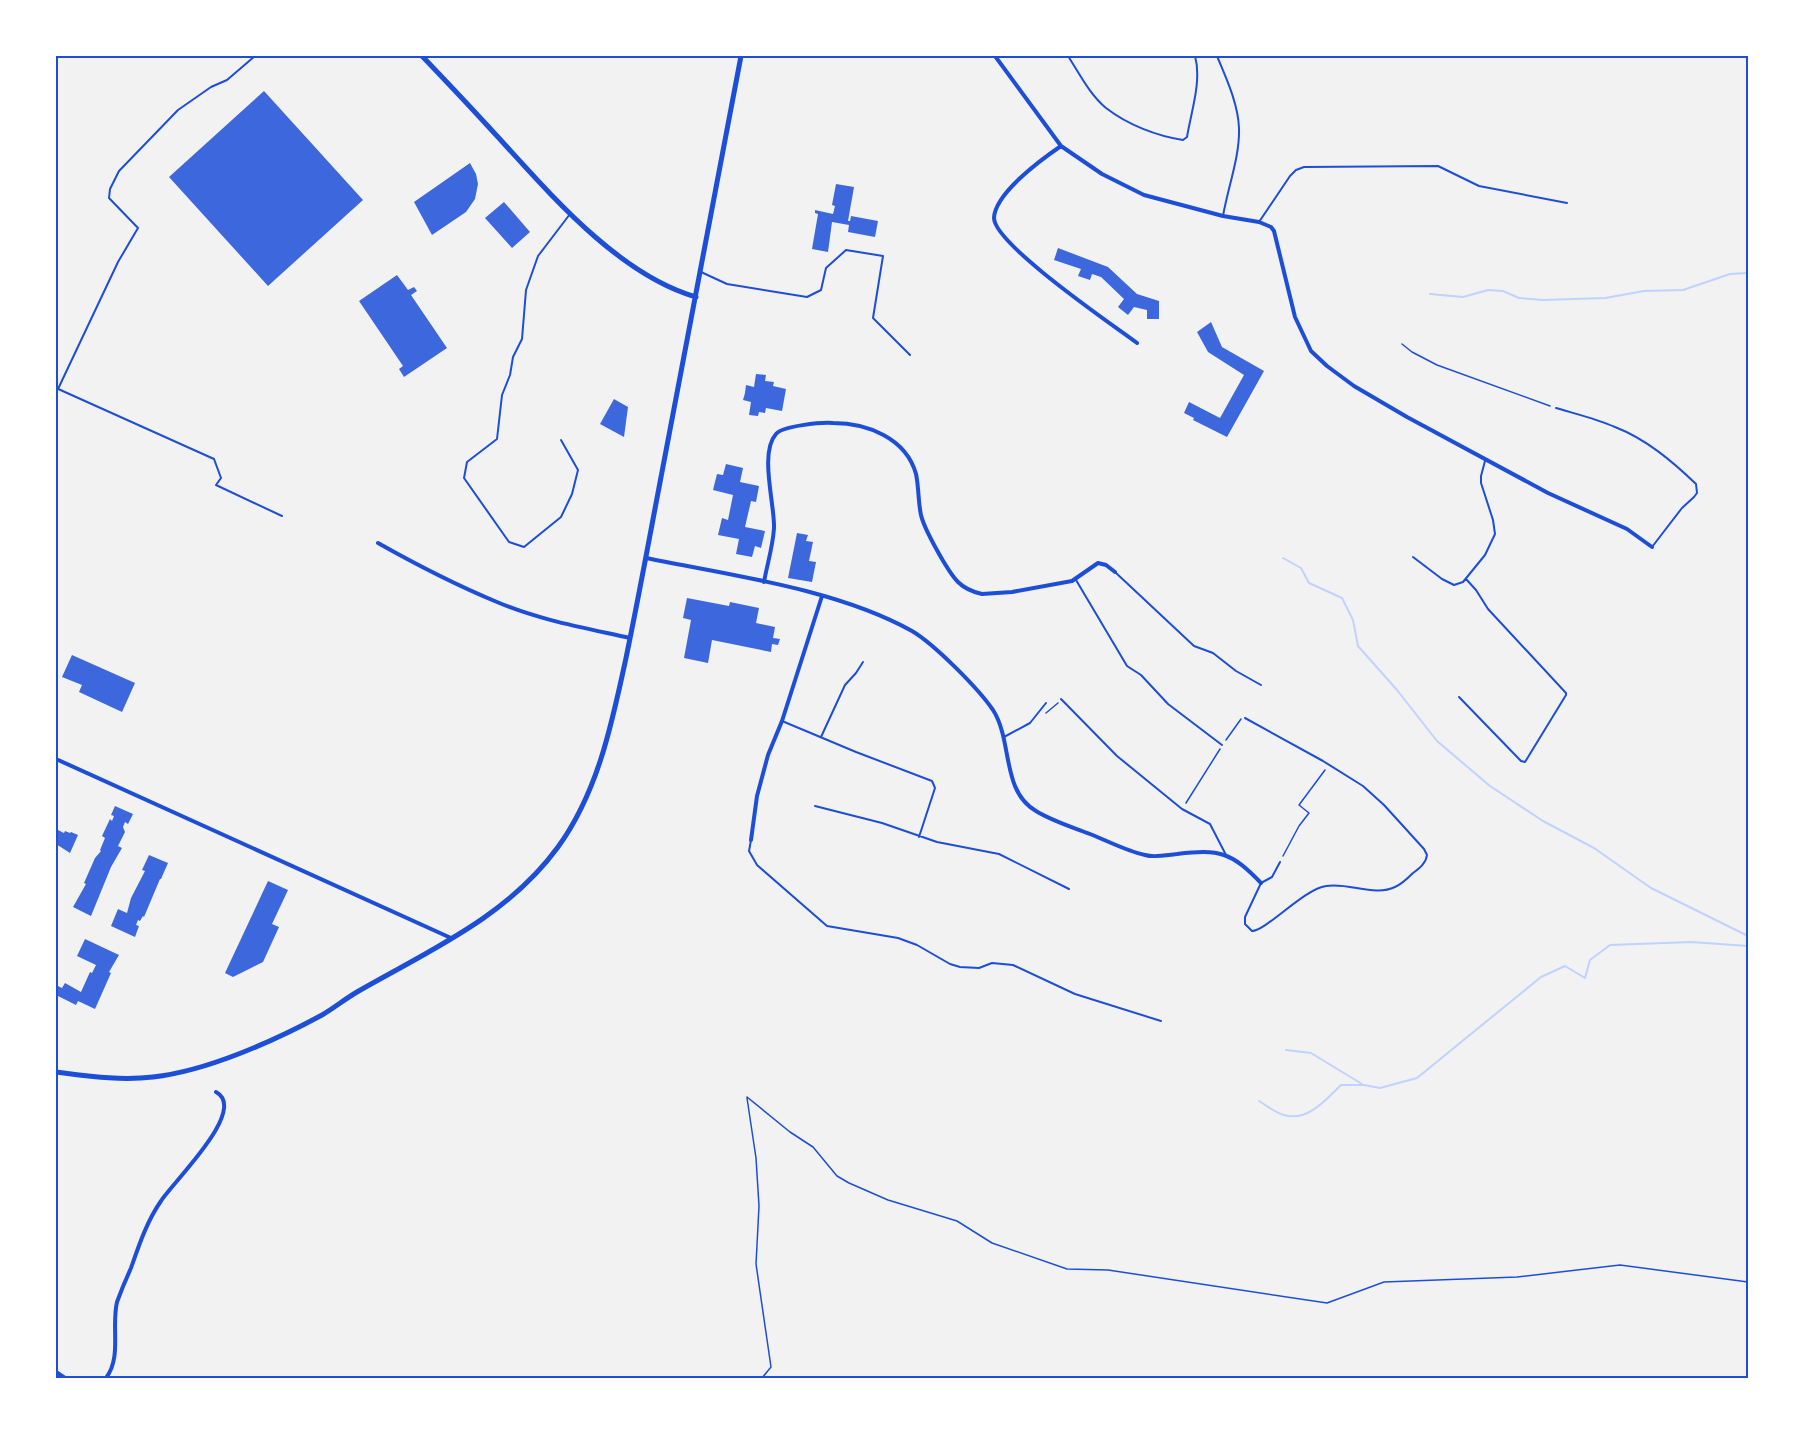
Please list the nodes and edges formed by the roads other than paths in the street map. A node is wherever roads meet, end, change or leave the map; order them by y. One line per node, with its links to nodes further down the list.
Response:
1 (255, 56): 17 (lane)
2 (422, 56): 10 (main road)
3 (741, 56): 13 (main road)
4 (995, 56): 8 (street)
5 (1068, 56): 6 (lane)
6 (1195, 56)
7 (1217, 56): 11 (lane)
8 (1061, 146): 11 (street); 15 (street)
9 (1567, 203): 12 (lane)
10 (570, 214): 14 (main road); 19 (lane)
11 (1223, 216): 12 (street)
12 (1259, 222): 20 (street)
13 (701, 272): 14 (main road); 16 (lane)
14 (696, 297): 25 (main road)
15 (1137, 343)
16 (910, 355)
17 (57, 388): 21 (lane)
18 (1556, 408): 23 (lane)
19 (561, 440)
20 (1486, 458): 23 (street); 27 (lane)
21 (282, 516)
22 (378, 543): 31 (street)
23 (1652, 547)
24 (1413, 557): 27 (lane)
25 (646, 558): 29 (street); 31 (main road)
26 (1115, 573): 28 (street); 33 (lane)
27 (1466, 579): 34 (lane)
28 (1076, 580): 29 (street); 41 (lane)
29 (764, 582): 30 (street)
30 (822, 596): 38 (street); 39 (street)
31 (630, 638): 50 (main road)
32 (863, 662): 40 (lane)
33 (1261, 686)
34 (1459, 698)
35 (1061, 699): 46 (lane)
36 (1046, 703): 39 (lane)
37 (1245, 718): 48 (lane)
38 (783, 721): 40 (lane); 45 (street)
39 (1004, 737): 46 (street)
40 (821, 738): 44 (lane)
41 (1222, 745)
42 (56, 759): 50 (street)
43 (815, 806): 44 (lane)
44 (919, 837): 49 (lane)
45 (751, 840): 51 (lane)
46 (1226, 855): 48 (street)
47 (1280, 862): 48 (lane)
48 (1261, 883)
49 (1068, 889)
50 (452, 939): 52 (main road)
51 (1161, 1021)
52 (56, 1072)
53 (216, 1092): 56 (street)
54 (56, 1372): 55 (street)
55 (65, 1378)
56 (106, 1378)

